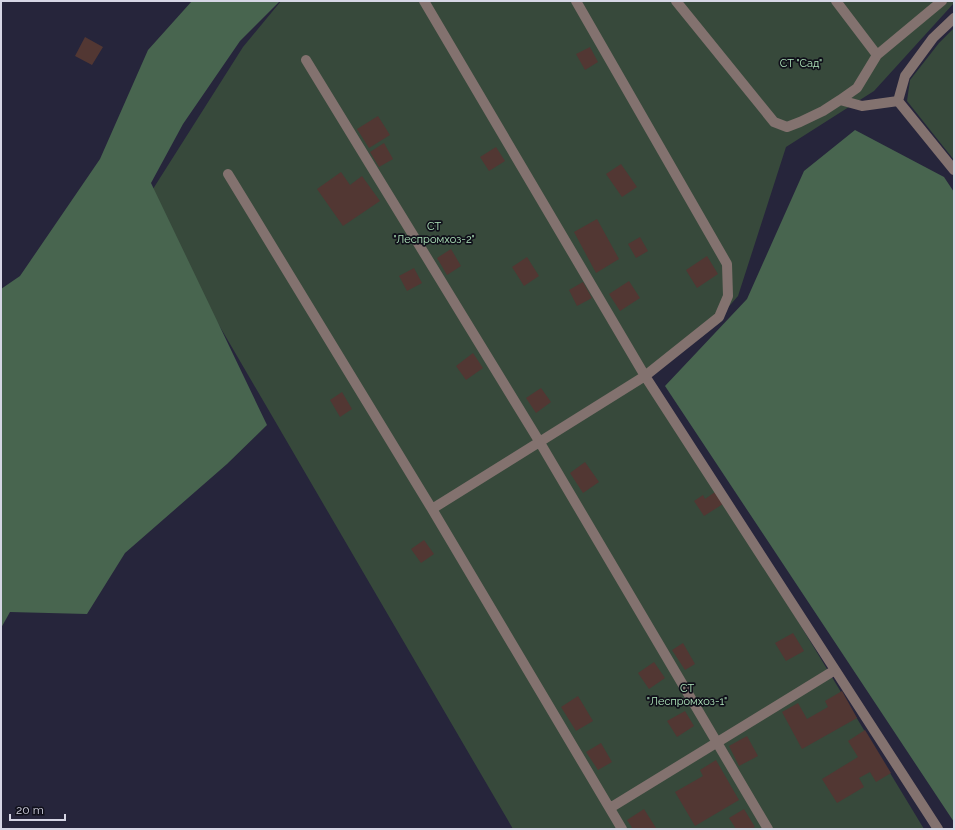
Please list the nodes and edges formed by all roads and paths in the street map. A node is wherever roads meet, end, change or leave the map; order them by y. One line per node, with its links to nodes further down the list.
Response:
1 (424, 1): 13 (street)
2 (576, 1): 13 (street)
3 (676, 1): 9 (street)
4 (836, 1): 7 (street)
5 (942, 1): 7 (street)
6 (954, 18): 10 (street)
7 (877, 55): 9 (street)
8 (306, 60): 14 (street)
9 (840, 100): 10 (street)
10 (898, 101): 11 (street)
11 (954, 170)
12 (228, 174): 15 (street)
13 (645, 376): 14 (street); 16 (street)
14 (539, 441): 15 (street); 17 (street)
15 (432, 509): 18 (street)
16 (835, 670): 17 (street); 21 (street)
17 (717, 742): 18 (street); 20 (street)
18 (610, 808): 19 (street)
19 (622, 829)
20 (768, 829)
21 (938, 829)

